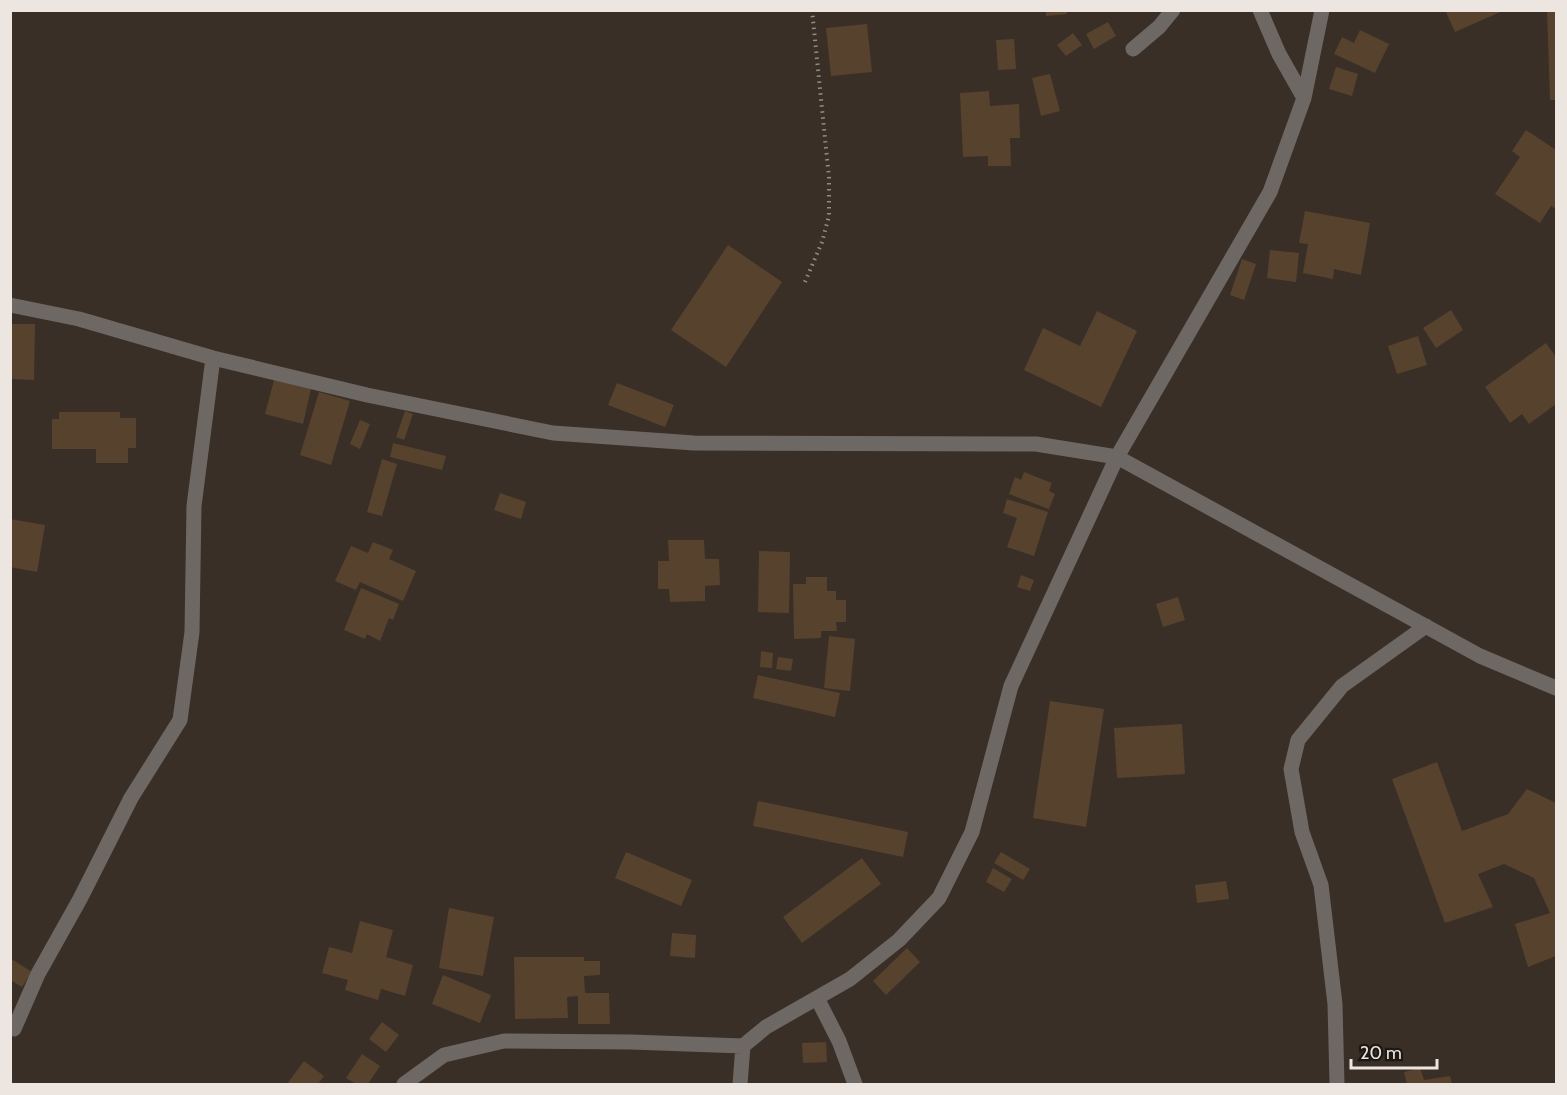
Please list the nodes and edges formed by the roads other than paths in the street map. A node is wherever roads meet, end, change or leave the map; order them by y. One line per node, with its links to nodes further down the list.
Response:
1 (1173, 10): 4 (street)
2 (1260, 10): 5 (street)
3 (1322, 10): 5 (street)
4 (1133, 49)
5 (1304, 98): 8 (street)
6 (10, 305): 7 (street)
7 (213, 358): 8 (street); 12 (street)
8 (1117, 457): 9 (street); 11 (street)
9 (1426, 627): 10 (street); 17 (street)
10 (1557, 688)
11 (817, 998): 13 (street); 16 (street)
12 (14, 1029)
13 (743, 1047): 14 (street); 15 (street)
14 (404, 1084)
15 (740, 1084)
16 (855, 1084)
17 (1337, 1084)

